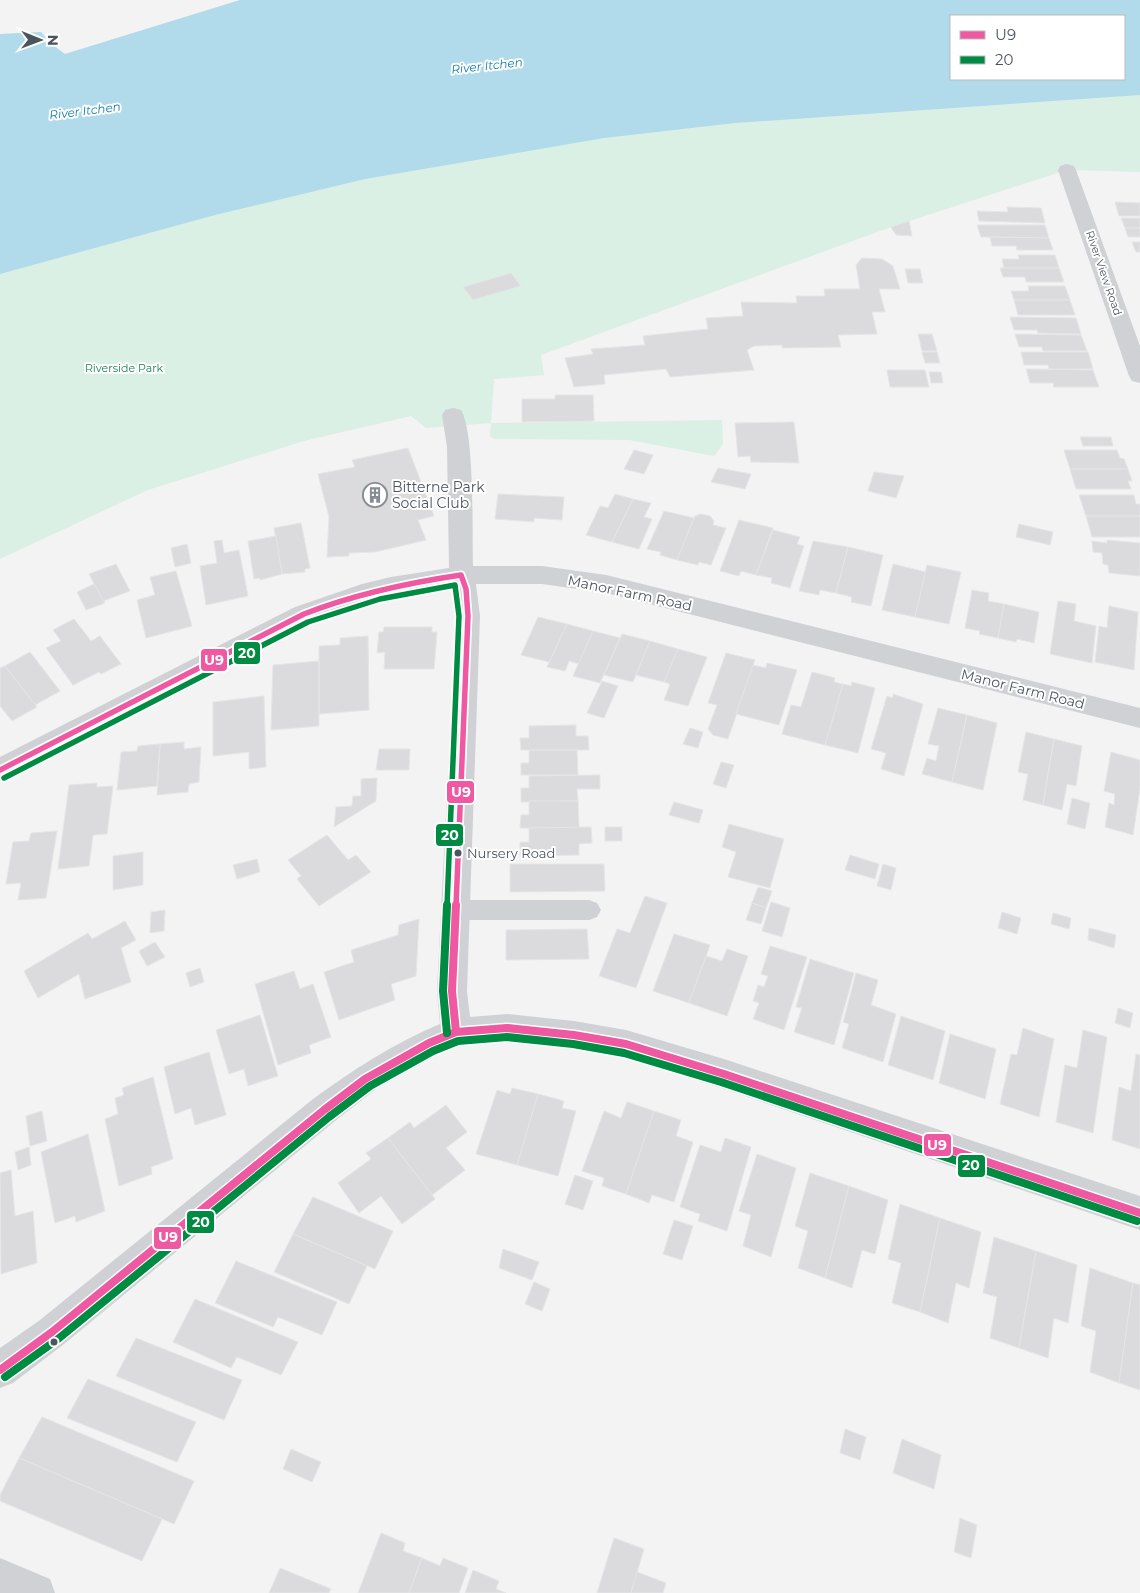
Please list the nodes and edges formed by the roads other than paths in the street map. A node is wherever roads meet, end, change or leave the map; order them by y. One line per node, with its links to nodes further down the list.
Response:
1 (1068, 170): 2 (street, River View Road)
2 (1140, 376)
3 (453, 415): 4 (street)
4 (462, 575): 5 (street, Manor Farm Road); 6 (street, Manor Farm Road); 7 (street)
5 (1140, 718)
6 (0, 770)
7 (456, 910): 8 (lane); 9 (street)
8 (589, 910)
9 (456, 1032): 10 (street); 11 (street)
10 (1140, 1213)
11 (0, 1370)
12 (0, 1577): 13 (street)
13 (36, 1593)

